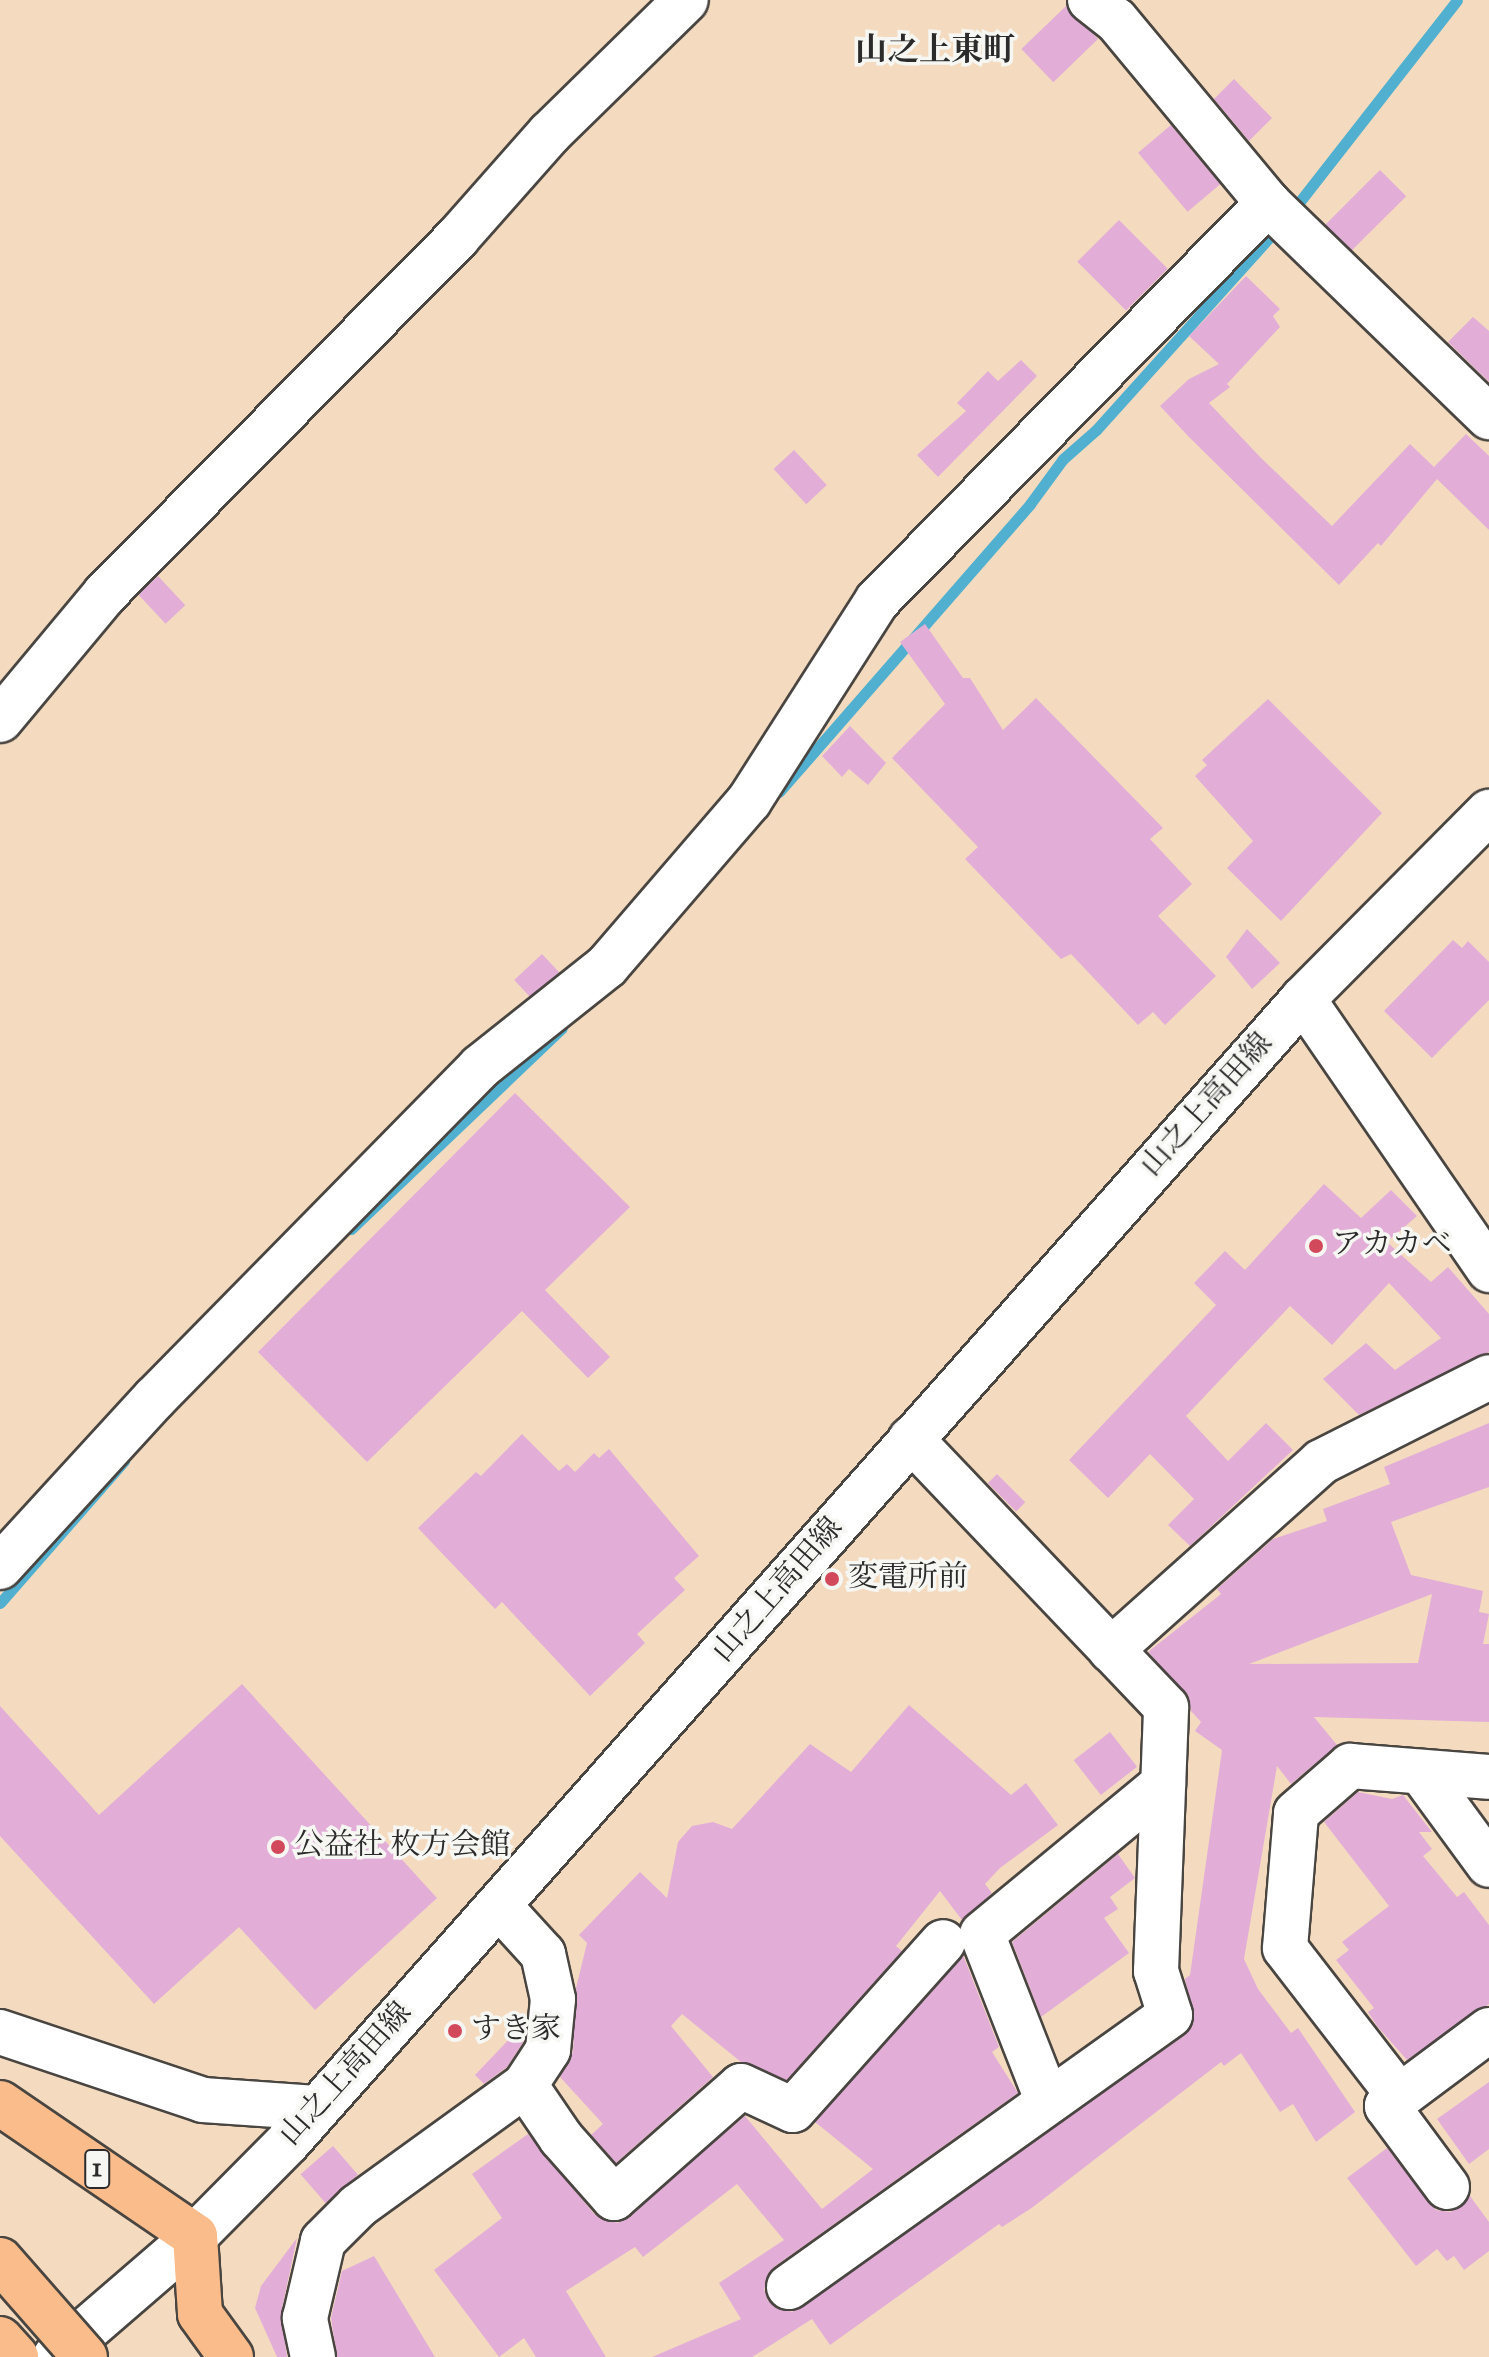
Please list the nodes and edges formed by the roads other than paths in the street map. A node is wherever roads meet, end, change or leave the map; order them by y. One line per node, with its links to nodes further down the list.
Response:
1 (686, 0): 5 (street)
2 (1090, 0): 3 (street)
3 (1268, 203): 4 (street); 11 (street)
4 (1489, 417)
5 (0, 720)
6 (1489, 812): 7 (street, 山之上高田線)
7 (1303, 999): 8 (street); 10 (street, 山之上高田線)
8 (1489, 1270)
9 (1489, 1377): 12 (street)
10 (911, 1439): 12 (street); 17 (street, 山之上高田線)
11 (0, 1567)
12 (1111, 1650): 15 (street)
13 (1421, 1772): 14 (street); 16 (street); 22 (street)
14 (1489, 1777)
15 (1163, 1784): 23 (street); 23 (street)
16 (1489, 1865)
17 (501, 1908): 21 (street); 25 (street, 山之上高田線)
18 (943, 1942): 21 (street)
19 (1489, 2030): 22 (street)
20 (0, 2032): 25 (street)
21 (525, 2085): 35 (street)
22 (1400, 2097): 26 (street)
23 (1048, 2102): 29 (street)
24 (0, 2103): 27 (highway, 1)
25 (316, 2108): 27 (street, 山之上高田線)
26 (1447, 2187)
27 (195, 2236): 32 (street, 山之上高田線); 34 (highway)
28 (0, 2260): 33 (highway, bridge)
29 (789, 2287)
30 (0, 2339): 31 (highway)
31 (16, 2357)
32 (55, 2357)
33 (85, 2357)
34 (231, 2357)
35 (313, 2357)

